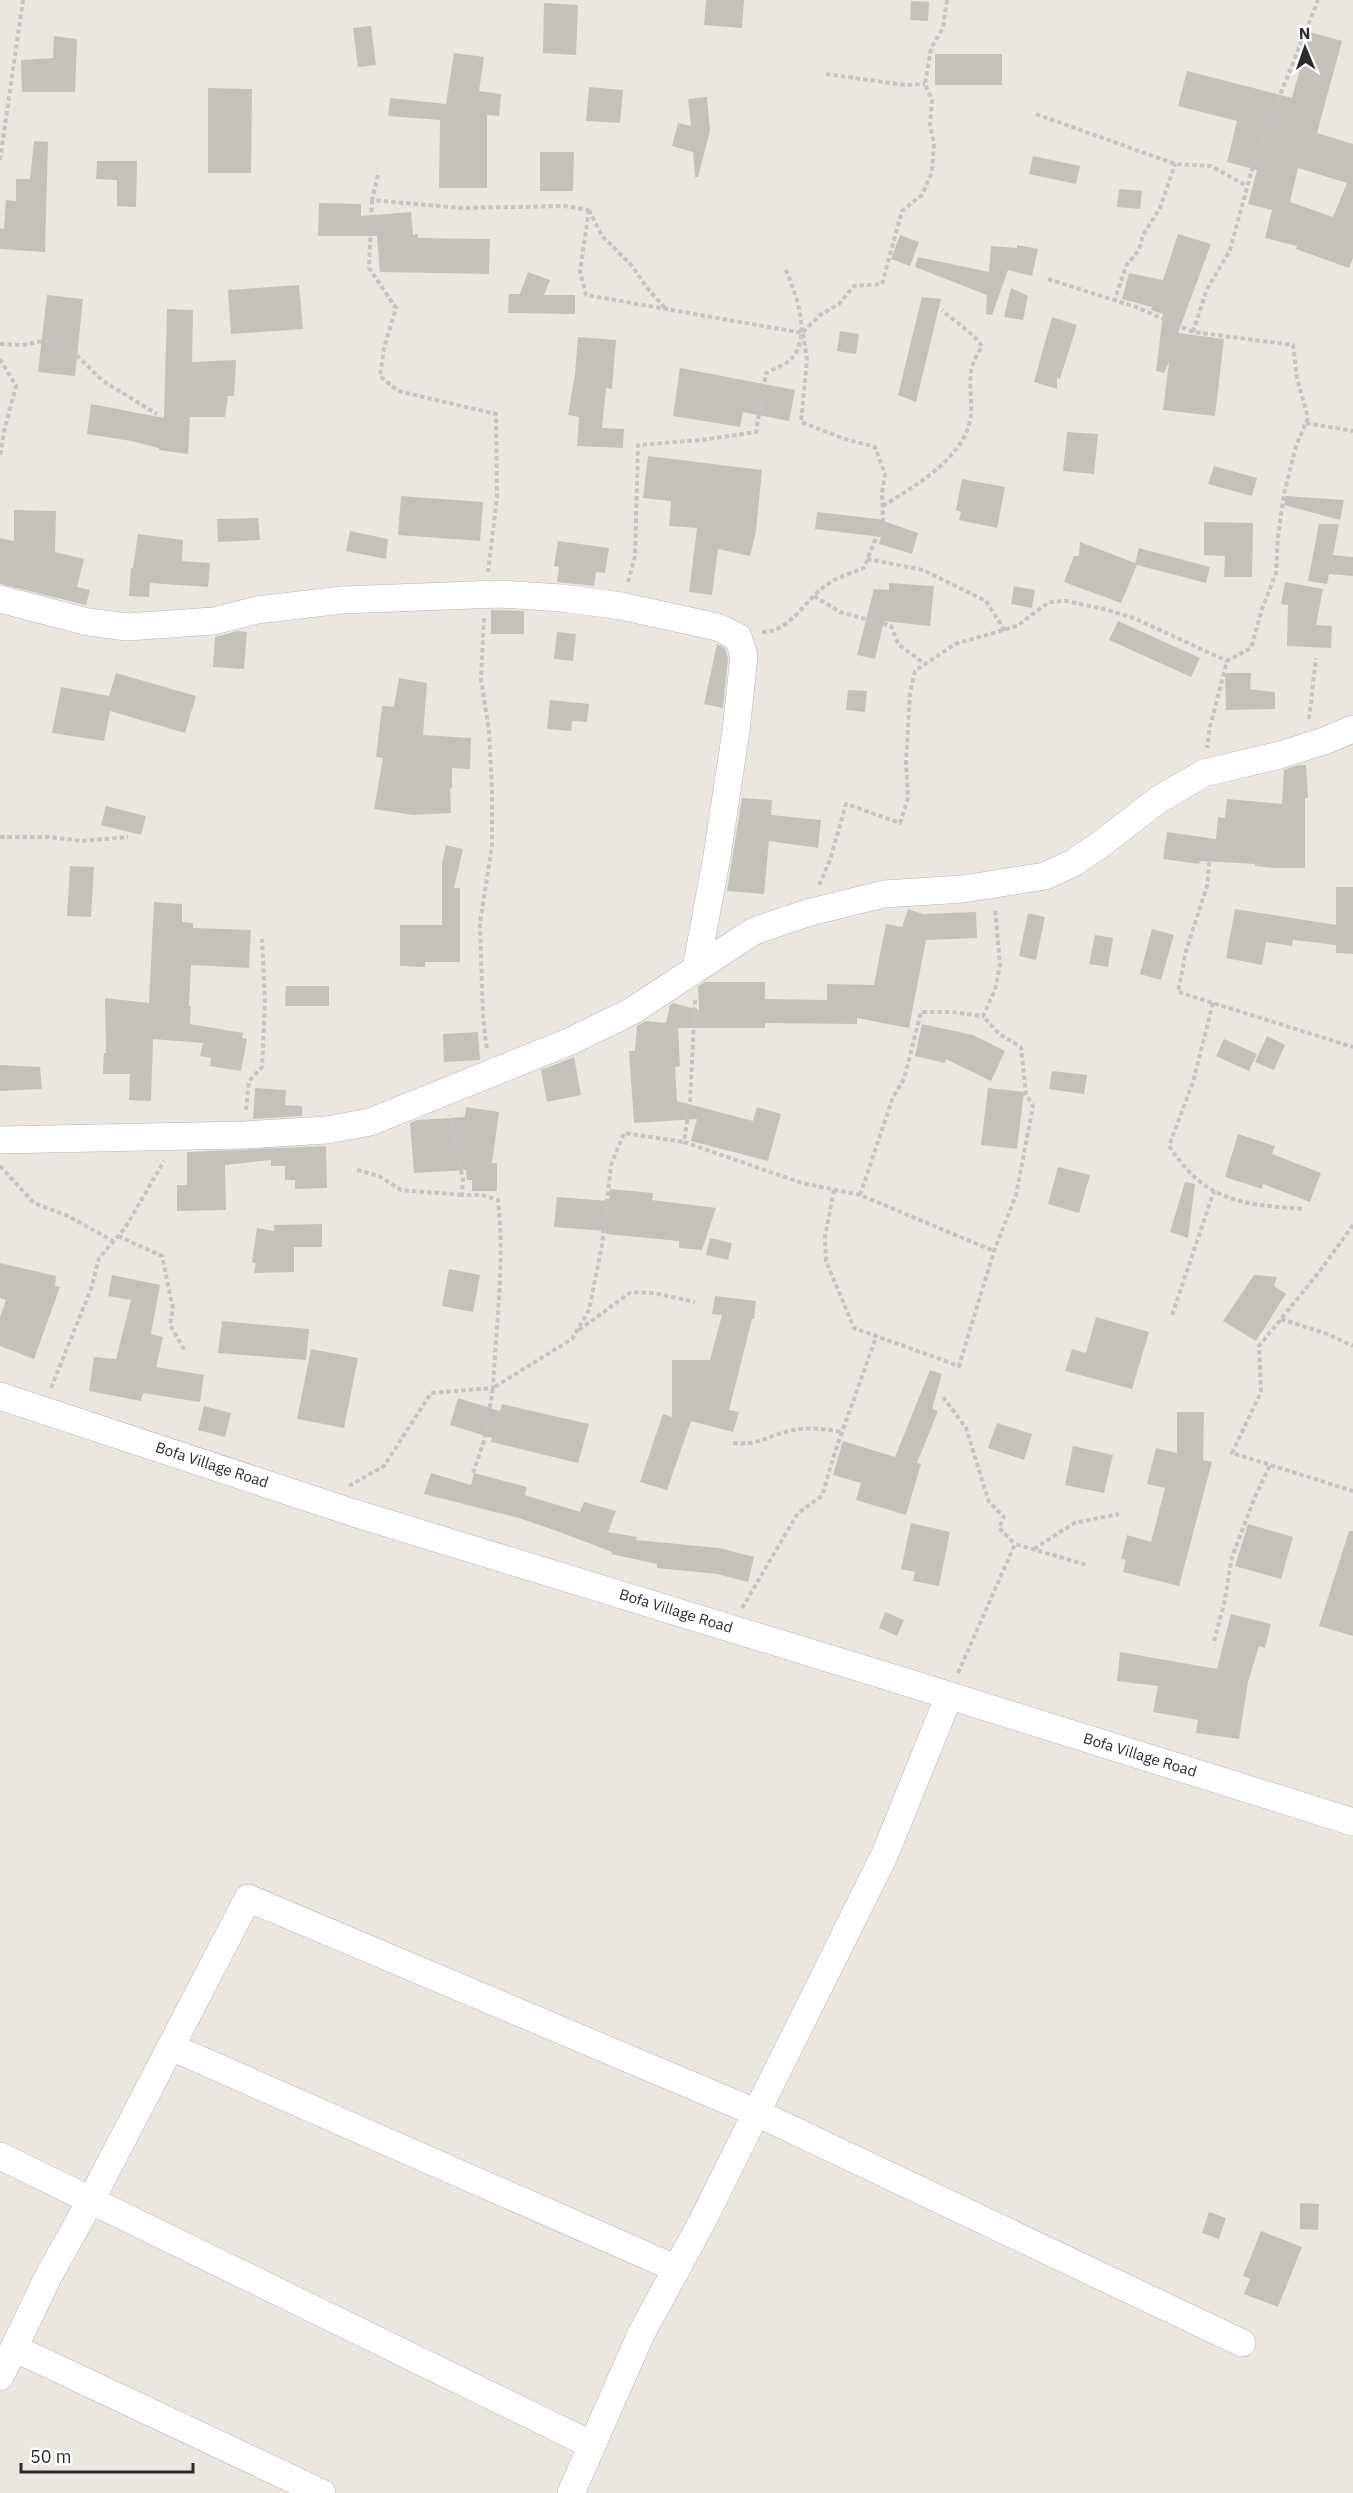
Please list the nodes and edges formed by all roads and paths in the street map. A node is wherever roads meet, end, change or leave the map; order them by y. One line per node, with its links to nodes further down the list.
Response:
1 (23, 0): 7 (path)
2 (947, 0): 5 (path)
3 (1318, 0): 10 (path)
4 (826, 74): 5 (path)
5 (925, 84): 19 (path)
6 (1036, 114): 8 (path)
7 (0, 160)
8 (1175, 164): 10 (path); 15 (path)
9 (378, 175): 11 (path)
10 (1247, 186): 18 (path)
11 (372, 200): 12 (path); 28 (path)
12 (589, 210): 16 (path); 16 (path)
13 (785, 268): 19 (path)
14 (1048, 279): 15 (path)
15 (1114, 302): 18 (path)
16 (666, 309): 19 (path)
17 (942, 310): 26 (path)
18 (1193, 332): 23 (path)
19 (803, 333): 26 (path); 31 (path)
20 (0, 344): 22 (path)
21 (0, 359): 25 (path)
22 (158, 414)
23 (1306, 423): 24 (path); 35 (path)
24 (1353, 431)
25 (0, 458)
26 (883, 506): 27 (path)
27 (867, 559): 29 (path); 33 (path)
28 (485, 595): 30 (street); 31 (street); 50 (path)
29 (814, 596): 32 (path); 36 (path)
30 (0, 598)
31 (621, 606): 32 (street)
32 (726, 631): 46 (street)
33 (1005, 631): 35 (path); 36 (path)
34 (1316, 658): 38 (path)
35 (1227, 661): 39 (path)
36 (925, 664): 44 (path)
37 (1353, 729): 38 (street)
38 (1300, 748): 39 (street)
39 (1204, 773): 43 (street)
40 (0, 837): 41 (path)
41 (128, 837)
42 (1211, 847): 47 (path)
43 (995, 885): 44 (street); 48 (path)
44 (807, 913): 46 (street)
45 (262, 939): 52 (path)
46 (696, 969): 50 (street); 55 (path)
47 (1213, 1003): 49 (path); 59 (path)
48 (983, 1016): 61 (path); 66 (path)
49 (1353, 1047)
50 (490, 1075): 51 (street)
51 (446, 1090): 52 (street); 60 (path)
52 (244, 1134): 53 (street)
53 (177, 1137): 54 (street); 64 (path)
54 (0, 1140)
55 (684, 1142): 58 (path); 70 (path)
56 (0, 1166): 65 (path)
57 (357, 1170): 60 (path)
58 (834, 1190): 61 (path); 71 (path)
59 (1214, 1191): 62 (path); 68 (path)
60 (462, 1195): 74 (path)
61 (860, 1195): 66 (path)
62 (1302, 1209)
63 (1353, 1225): 69 (path)
64 (118, 1236): 65 (path); 73 (path)
65 (113, 1241): 77 (path)
66 (994, 1251): 71 (path)
67 (695, 1302): 70 (path)
68 (1172, 1316)
69 (1281, 1319): 72 (path); 80 (path)
70 (576, 1332): 74 (path)
71 (876, 1337): 78 (path)
72 (1353, 1346)
73 (185, 1351)
74 (493, 1388): 81 (path); 83 (path)
75 (0, 1396): 77 (street, Bofa Village Road)
76 (943, 1397): 85 (path)
77 (43, 1410): 83 (street, Bofa Village Road)
78 (842, 1432): 79 (path); 88 (path)
79 (733, 1443)
80 (1270, 1465): 82 (path); 89 (path)
81 (473, 1473)
82 (1353, 1491)
83 (323, 1502): 88 (street, Bofa Village Road)
84 (1119, 1514): 86 (path)
85 (1015, 1544): 86 (path); 90 (path)
86 (1034, 1550): 87 (path)
87 (1087, 1565)
88 (730, 1628): 90 (street, Bofa Village Road)
89 (1214, 1641)
90 (949, 1696): 91 (street, Bofa Village Road); 93 (street)
91 (1353, 1822)
92 (171, 2047): 93 (street); 95 (street); 96 (street)
93 (757, 2113): 96 (street); 97 (street)
94 (0, 2156): 95 (street)
95 (91, 2200): 98 (street); 100 (street)
96 (676, 2270): 100 (street)
97 (1242, 2343)
98 (14, 2348): 99 (street); 101 (street)
99 (0, 2377)
100 (592, 2445): 102 (street)
101 (322, 2493)
102 (571, 2493)

